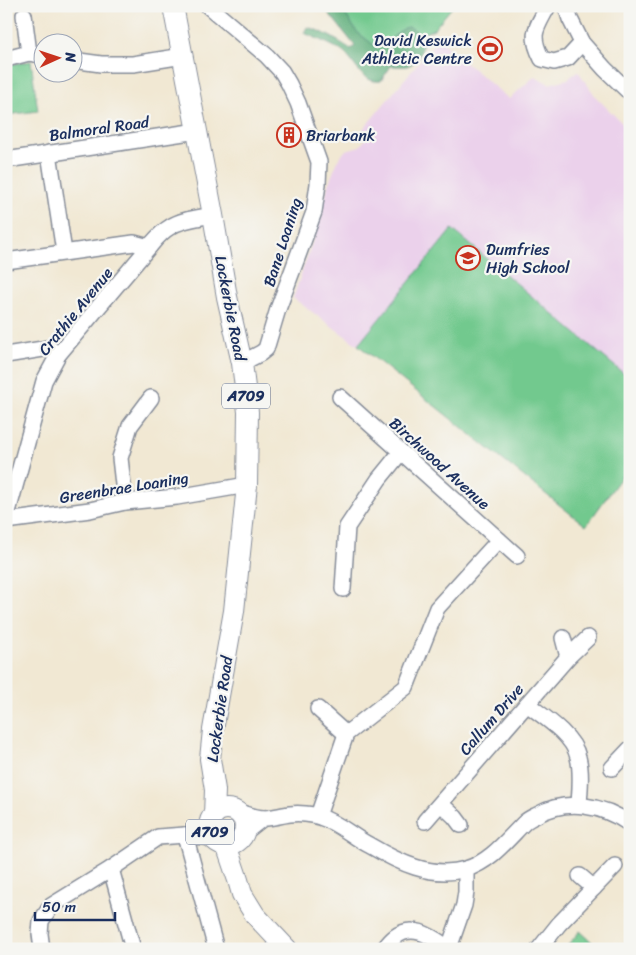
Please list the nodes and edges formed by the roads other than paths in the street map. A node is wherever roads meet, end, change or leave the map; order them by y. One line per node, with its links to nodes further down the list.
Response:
1 (173, 6): 9 (main road, Lockerbie Road / A709)
2 (208, 6): 22 (street, Bane Loaning)
3 (548, 6): 7 (street)
4 (566, 6): 7 (street)
5 (24, 15): 6 (street)
6 (32, 41)
7 (582, 43): 12 (street)
8 (32, 55): 10 (street)
9 (183, 56): 11 (street); 13 (main road, Lockerbie Road / A709)
10 (6, 58)
11 (82, 61)
12 (629, 90)
13 (197, 131): 14 (street, Balmoral Road); 16 (main road, Lockerbie Road / A709)
14 (49, 153): 15 (street, Balmoral Road); 18 (street)
15 (6, 160)
16 (213, 215): 17 (street, Crathie Avenue); 22 (main road, Lockerbie Road / A709)
17 (149, 247): 18 (street); 21 (street, Crathie Avenue)
18 (64, 252): 19 (street)
19 (6, 261)
20 (6, 355): 21 (street)
21 (58, 355): 28 (street, Crathie Avenue)
22 (242, 363): 26 (main road, Lockerbie Road / A709)
23 (150, 398): 27 (street)
24 (340, 398): 25 (street, Birchwood Avenue)
25 (401, 452): 29 (street, Birchwood Avenue); 31 (street)
26 (247, 485): 27 (street, Greenbrae Loaning); 46 (main road, Lockerbie Road / A709)
27 (125, 502): 28 (street, Greenbrae Loaning)
28 (6, 520)
29 (499, 540): 30 (street, Birchwood Avenue); 37 (street)
30 (517, 556)
31 (343, 589)
32 (563, 638): 34 (street)
33 (588, 638): 34 (street, Callum Drive)
34 (568, 657): 35 (street, Callum Drive)
35 (527, 704): 40 (street, Callum Drive); 41 (street)
36 (318, 709): 37 (street)
37 (346, 734): 42 (street)
38 (630, 749): 39 (street)
39 (612, 768)
40 (440, 804): 43 (street, Callum Drive); 45 (street)
41 (579, 804): 44 (street); 50 (street)
42 (318, 816): 46 (street); 50 (street)
43 (425, 821)
44 (630, 824)
45 (461, 825)
46 (227, 828): 47 (street); 57 (main road, A709)
47 (185, 835): 49 (street); 56 (street)
48 (615, 866): 52 (street)
49 (111, 869): 54 (street); 55 (street)
50 (466, 869): 53 (street)
51 (580, 876): 52 (street)
52 (594, 888): 59 (street)
53 (450, 948): 58 (street)
54 (42, 949)
55 (133, 949)
56 (216, 949)
57 (287, 949)
58 (384, 949)
59 (539, 949)

